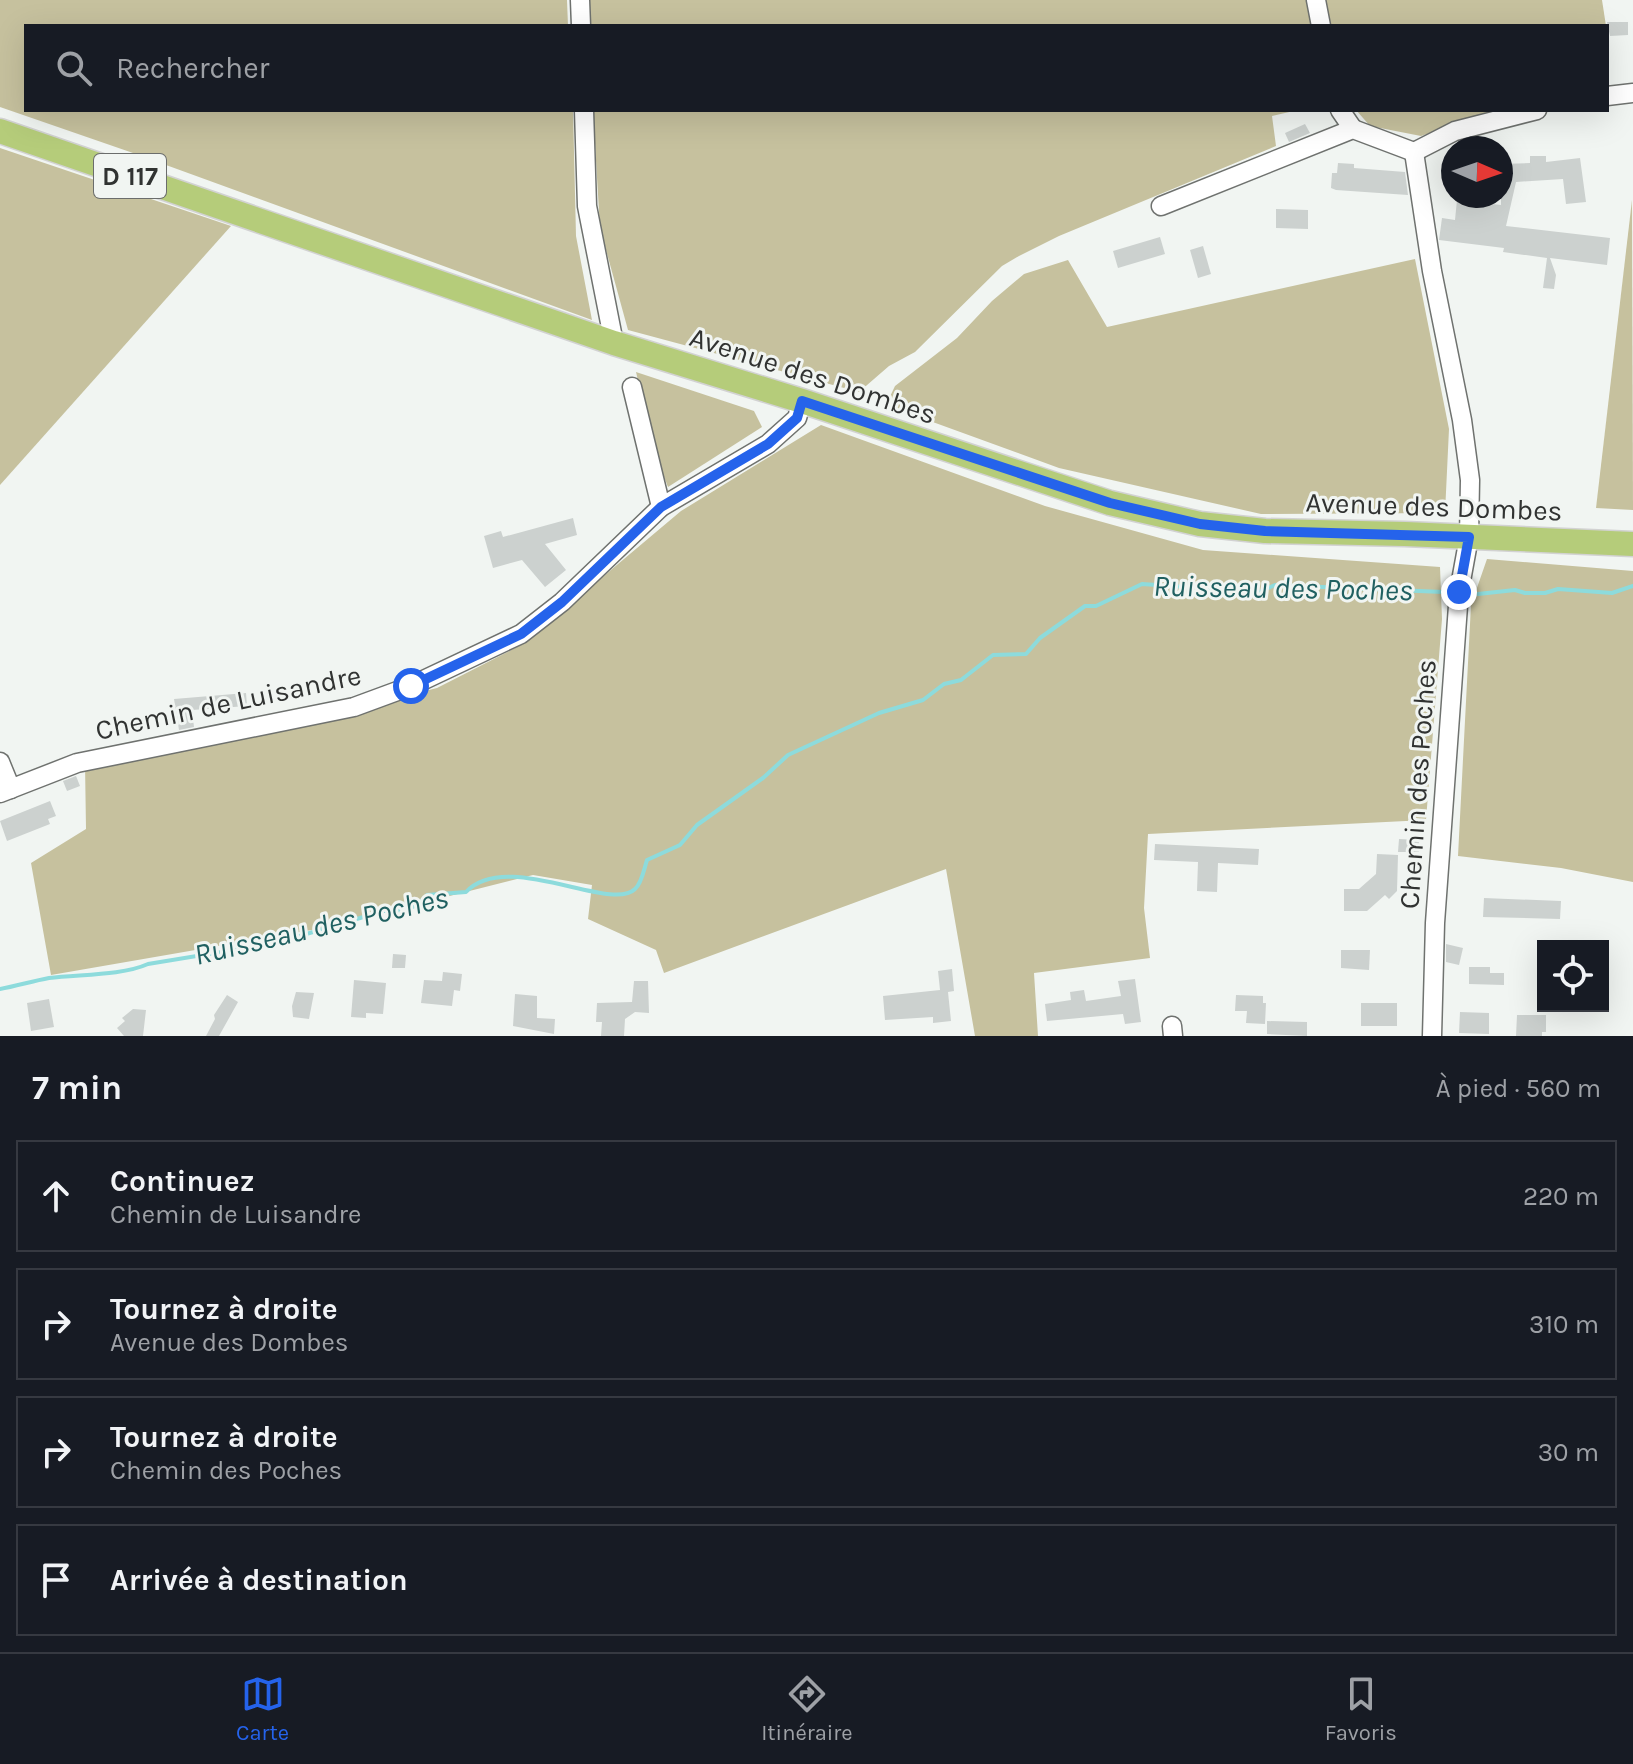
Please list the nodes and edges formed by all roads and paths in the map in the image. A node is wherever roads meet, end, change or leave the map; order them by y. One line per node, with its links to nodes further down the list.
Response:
1 (580, 0): 3 (street)
2 (1316, 0): 4 (street)
3 (581, 24)
4 (1321, 24)
5 (1633, 93): 6 (street)
6 (1609, 96)
7 (584, 112): 14 (street)
8 (1341, 112): 10 (street)
9 (1529, 112): 12 (street)
10 (1353, 129): 12 (street); 13 (street)
11 (0, 131): 14 (main road, Avenue des Dombes / D 117)
12 (1414, 152): 18 (street, Chemin des Poches)
13 (1161, 206)
14 (614, 343): 16 (main road, Avenue des Dombes / D 117)
15 (632, 387): 17 (street)
16 (802, 401): 17 (street, Chemin de Luisandre); 18 (main road, Avenue des Dombes / D 117)
17 (661, 507): 21 (street, Chemin de Luisandre)
18 (1469, 537): 19 (main road, Avenue des Dombes / D 117); 22 (street, Chemin des Poches)
19 (1633, 544)
20 (0, 762): 21 (street)
21 (5, 791)
22 (1432, 1036)

